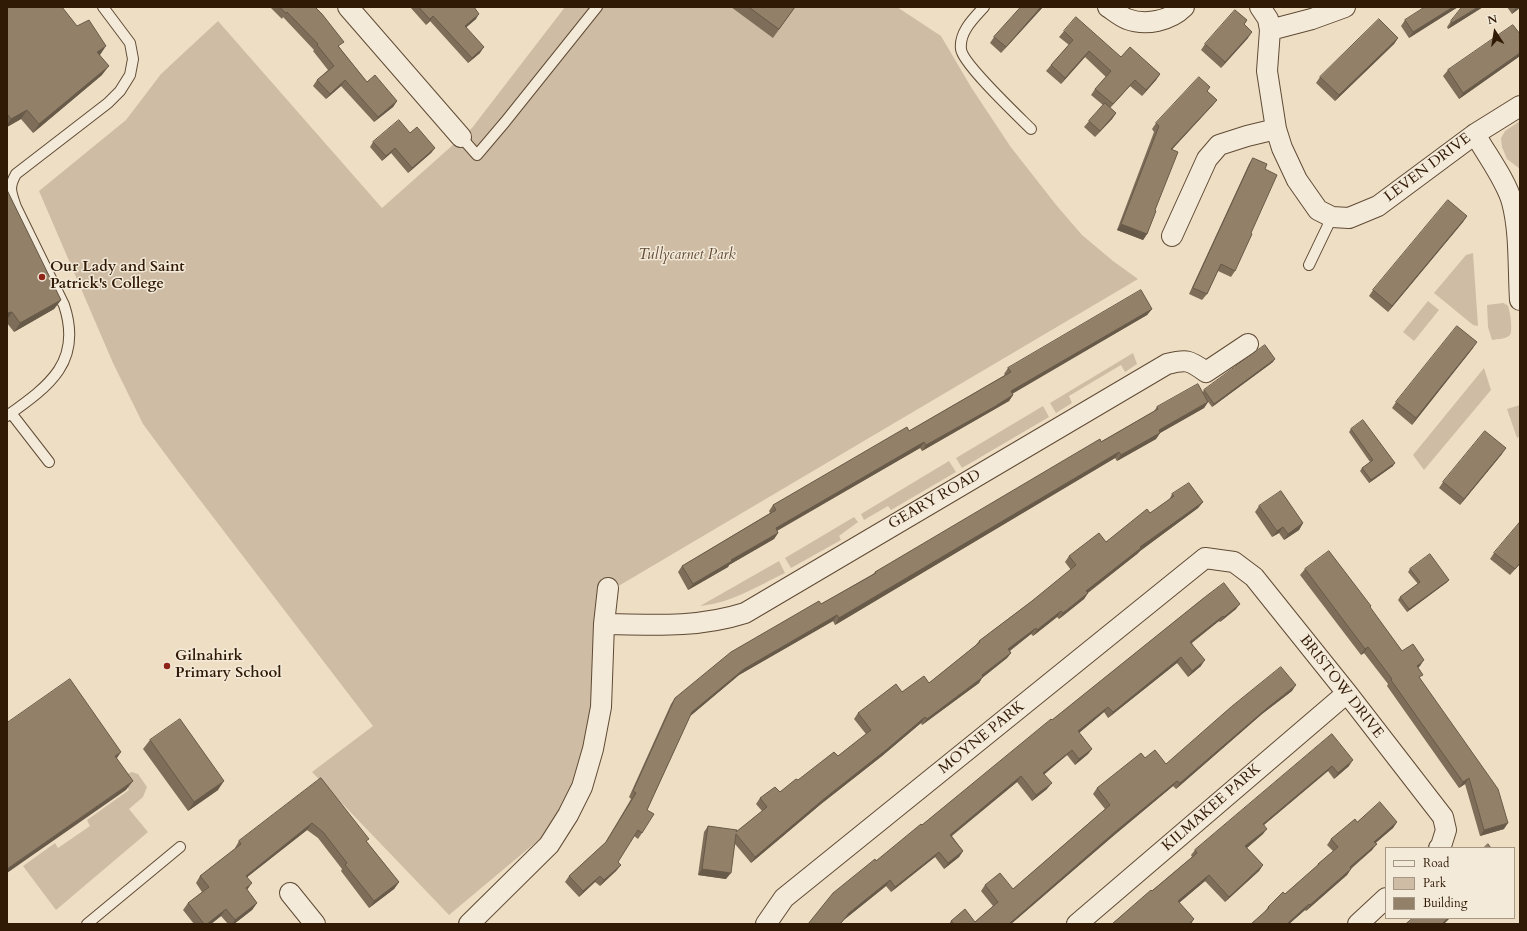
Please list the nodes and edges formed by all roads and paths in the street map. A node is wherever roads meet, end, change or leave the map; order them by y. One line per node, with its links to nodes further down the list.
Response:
1 (103, 7): 21 (lane)
2 (348, 7): 14 (street)
3 (597, 7): 14 (lane)
4 (984, 7): 11 (lane)
5 (1108, 7): 6 (street)
6 (1184, 7)
7 (1260, 7): 9 (street)
8 (1345, 7): 9 (street)
9 (1270, 30): 12 (street)
10 (1520, 106): 13 (street, LEVEN DRIVE)
11 (1031, 129)
12 (1276, 129): 15 (street); 16 (street)
13 (1475, 134): 15 (street, LEVEN DRIVE); 18 (street)
14 (461, 137)
15 (1325, 213): 17 (lane)
16 (1172, 236)
17 (1310, 265)
18 (1519, 268): 19 (street)
19 (1520, 300)
20 (1248, 344): 25 (street, GEARY ROAD)
21 (9, 414): 22 (lane)
22 (49, 462)
23 (1205, 558): 26 (street, BRISTOW DRIVE); 34 (street, MOYNE PARK)
24 (608, 588): 25 (street)
25 (604, 624): 33 (street)
26 (1347, 693): 27 (street, BRISTOW DRIVE); 35 (street, KILMAKEE PARK)
27 (1440, 847)
28 (180, 848): 31 (lane)
29 (290, 892): 32 (street)
30 (1385, 899): 36 (street)
31 (88, 924)
32 (315, 924)
33 (469, 924)
34 (766, 924)
35 (1077, 924)
36 (1358, 924)

